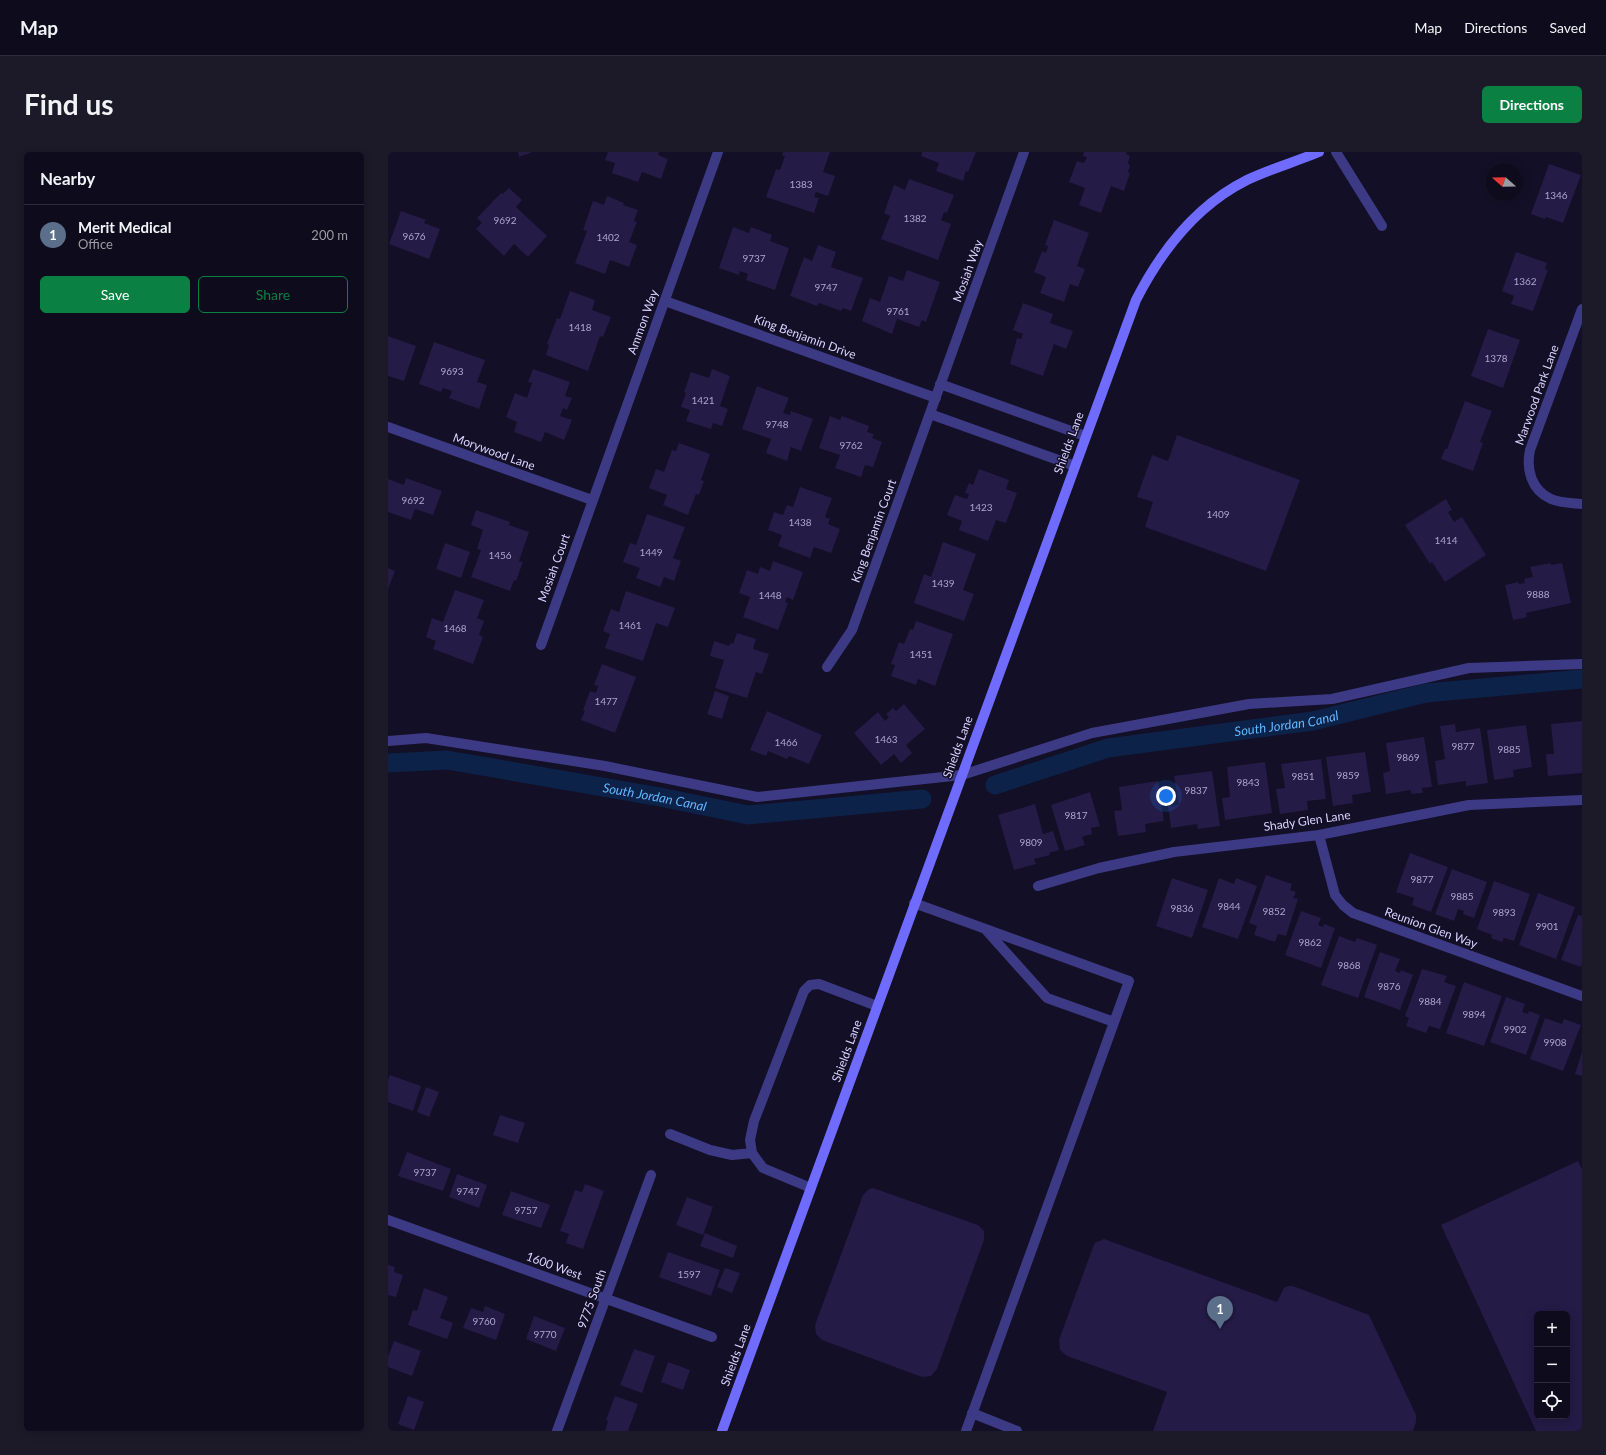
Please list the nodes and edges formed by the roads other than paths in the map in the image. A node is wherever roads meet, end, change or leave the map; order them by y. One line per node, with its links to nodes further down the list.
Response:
1 (718, 152): 6 (street, Ammon Way)
2 (1024, 152): 8 (street, Mosiah Way)
3 (1318, 152): 12 (main road, Shields Lane)
4 (1336, 152): 5 (street)
5 (1382, 226)
6 (664, 301): 9 (street, King Benjamin Drive); 14 (street, Ammon Way)
7 (1582, 309): 15 (street, Marwood Park Lane)
8 (940, 384): 9 (street, Mosiah Way); 12 (street)
9 (936, 398): 10 (street, King Benjamin Court)
10 (930, 414): 13 (street); 18 (street, King Benjamin Court)
11 (388, 427): 14 (street, Morywood Lane)
12 (1086, 436): 13 (main road, Shields Lane)
13 (1075, 466): 20 (main road, Shields Lane)
14 (592, 500): 16 (street, Mosiah Court)
15 (1582, 504)
16 (541, 645)
17 (1582, 664): 20 (street)
18 (827, 667)
19 (388, 741): 20 (street)
20 (962, 775): 24 (main road, Shields Lane)
21 (1582, 800): 22 (street, Shady Glen Lane)
22 (1319, 835): 23 (street, Shady Glen Lane); 26 (street, Reunion Glen Way)
23 (1038, 886)
24 (914, 903): 25 (street); 27 (main road, Shields Lane)
25 (985, 929): 28 (street); 28 (street)
26 (1582, 996)
27 (877, 1006): 30 (street); 32 (main road, Shields Lane)
28 (1114, 1022): 36 (street)
29 (670, 1134): 30 (street)
30 (752, 1154): 32 (street)
31 (651, 1175): 34 (street, 9775 South)
32 (811, 1188): 38 (main road, Shields Lane)
33 (388, 1220): 34 (street, 1600 West)
34 (606, 1298): 35 (street, 1600 West); 37 (street, 9775 South)
35 (712, 1337)
36 (972, 1413): 39 (street); 40 (street)
37 (557, 1431)
38 (722, 1431)
39 (966, 1431)
40 (1017, 1431)

